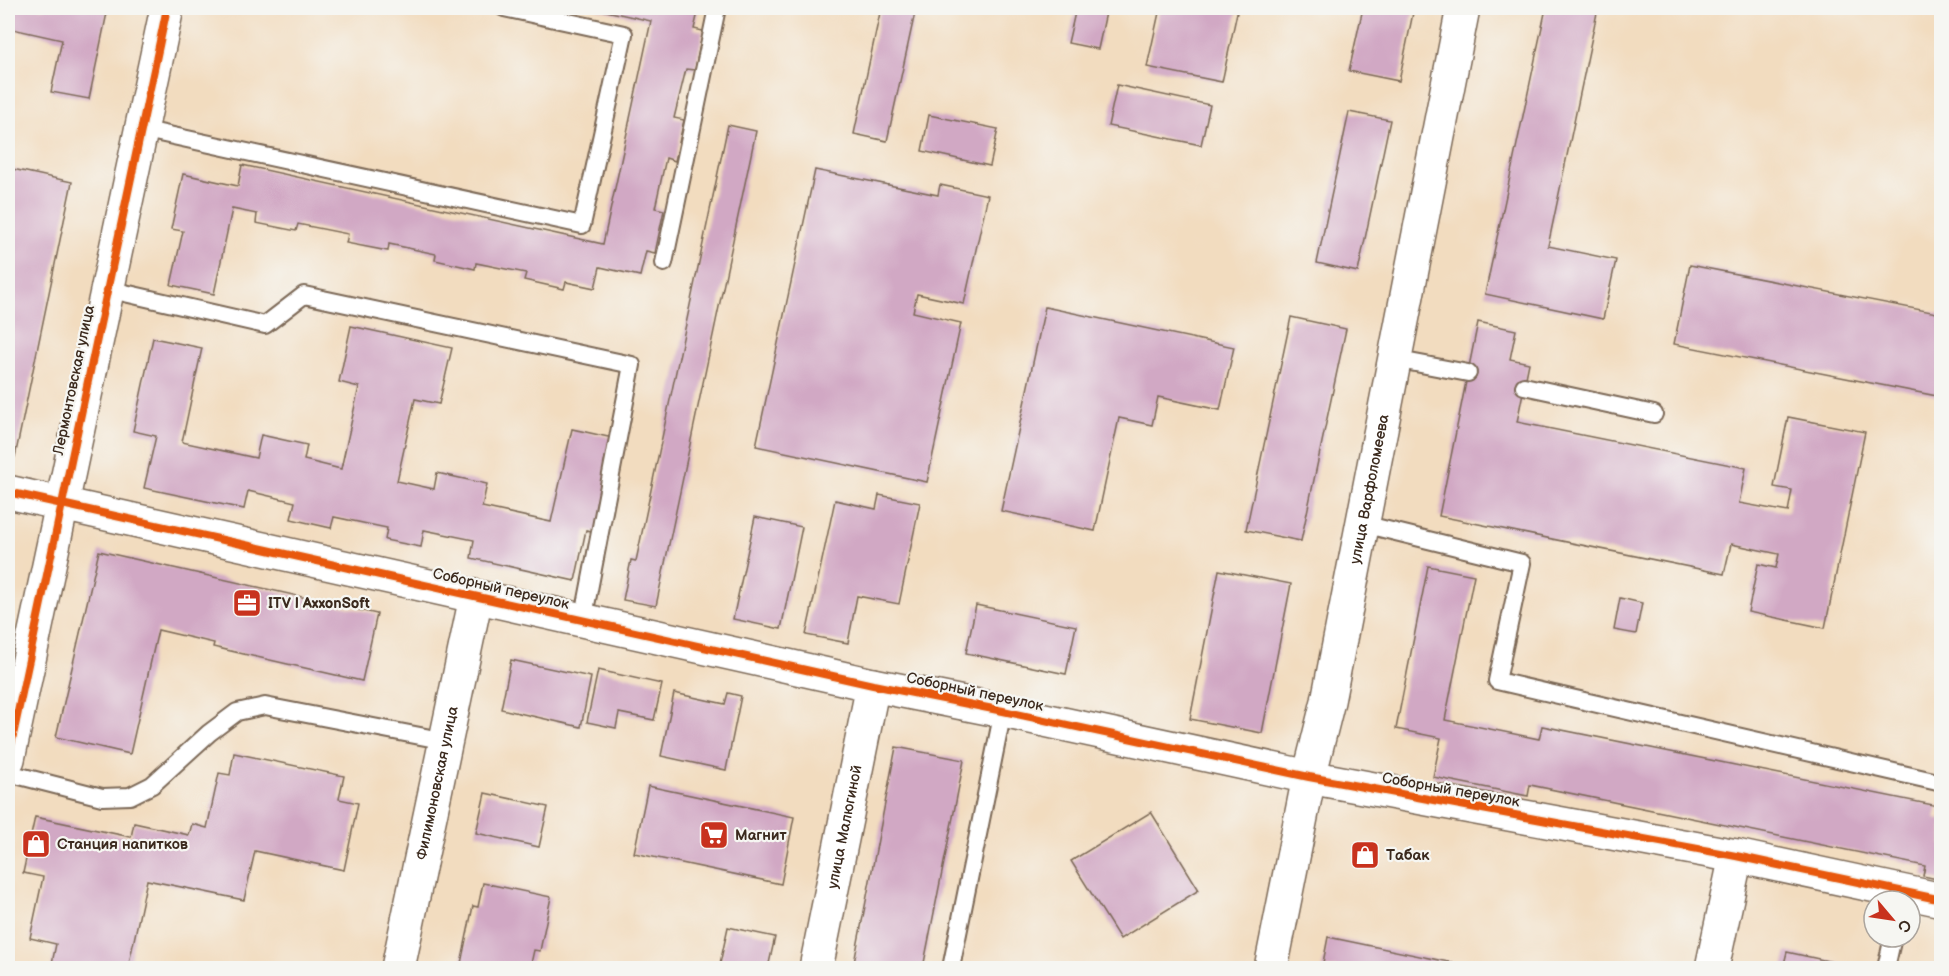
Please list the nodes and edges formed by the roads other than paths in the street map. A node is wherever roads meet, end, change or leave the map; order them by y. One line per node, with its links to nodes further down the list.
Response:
1 (167, 8): 5 (street, Лермонтовская улица)
2 (504, 8): 5 (lane)
3 (717, 8): 6 (lane)
4 (1463, 8): 8 (street, улица Варфоломеева)
5 (141, 129): 7 (street, Лермонтовская улица)
6 (664, 263)
7 (107, 289): 13 (street, Лермонтовская улица); 16 (lane)
8 (1394, 359): 9 (lane); 14 (street, улица Варфоломеева)
9 (1468, 373)
10 (1524, 386): 11 (lane)
11 (1654, 414)
12 (8, 492): 13 (street, Соборный переулок)
13 (61, 504): 15 (street, Соборный переулок); 20 (street, Лермонтовская улица)
14 (1363, 524): 22 (street, улица Варфоломеева); 23 (lane)
15 (476, 597): 16 (street, Соборный переулок); 19 (street, Филимоновская улица)
16 (583, 621): 17 (street, Соборный переулок)
17 (873, 685): 18 (street, Соборный переулок); 30 (street, улица Малюгиной)
18 (1003, 711): 22 (street, Соборный переулок); 31 (lane)
19 (446, 741): 21 (lane); 29 (street, Филимоновская улица)
20 (8, 759)
21 (8, 773)
22 (1309, 777): 24 (street, Соборный переулок); 32 (street, улица Варфоломеева)
23 (1941, 783)
24 (1736, 856): 25 (street, Соборный переулок); 33 (street)
25 (1873, 889)
26 (1922, 898): 27 (street, Соборный переулок)
27 (1941, 900)
28 (1890, 949): 34 (lane)
29 (398, 969)
30 (816, 969)
31 (951, 969)
32 (1270, 969)
33 (1712, 969)
34 (1886, 969)

